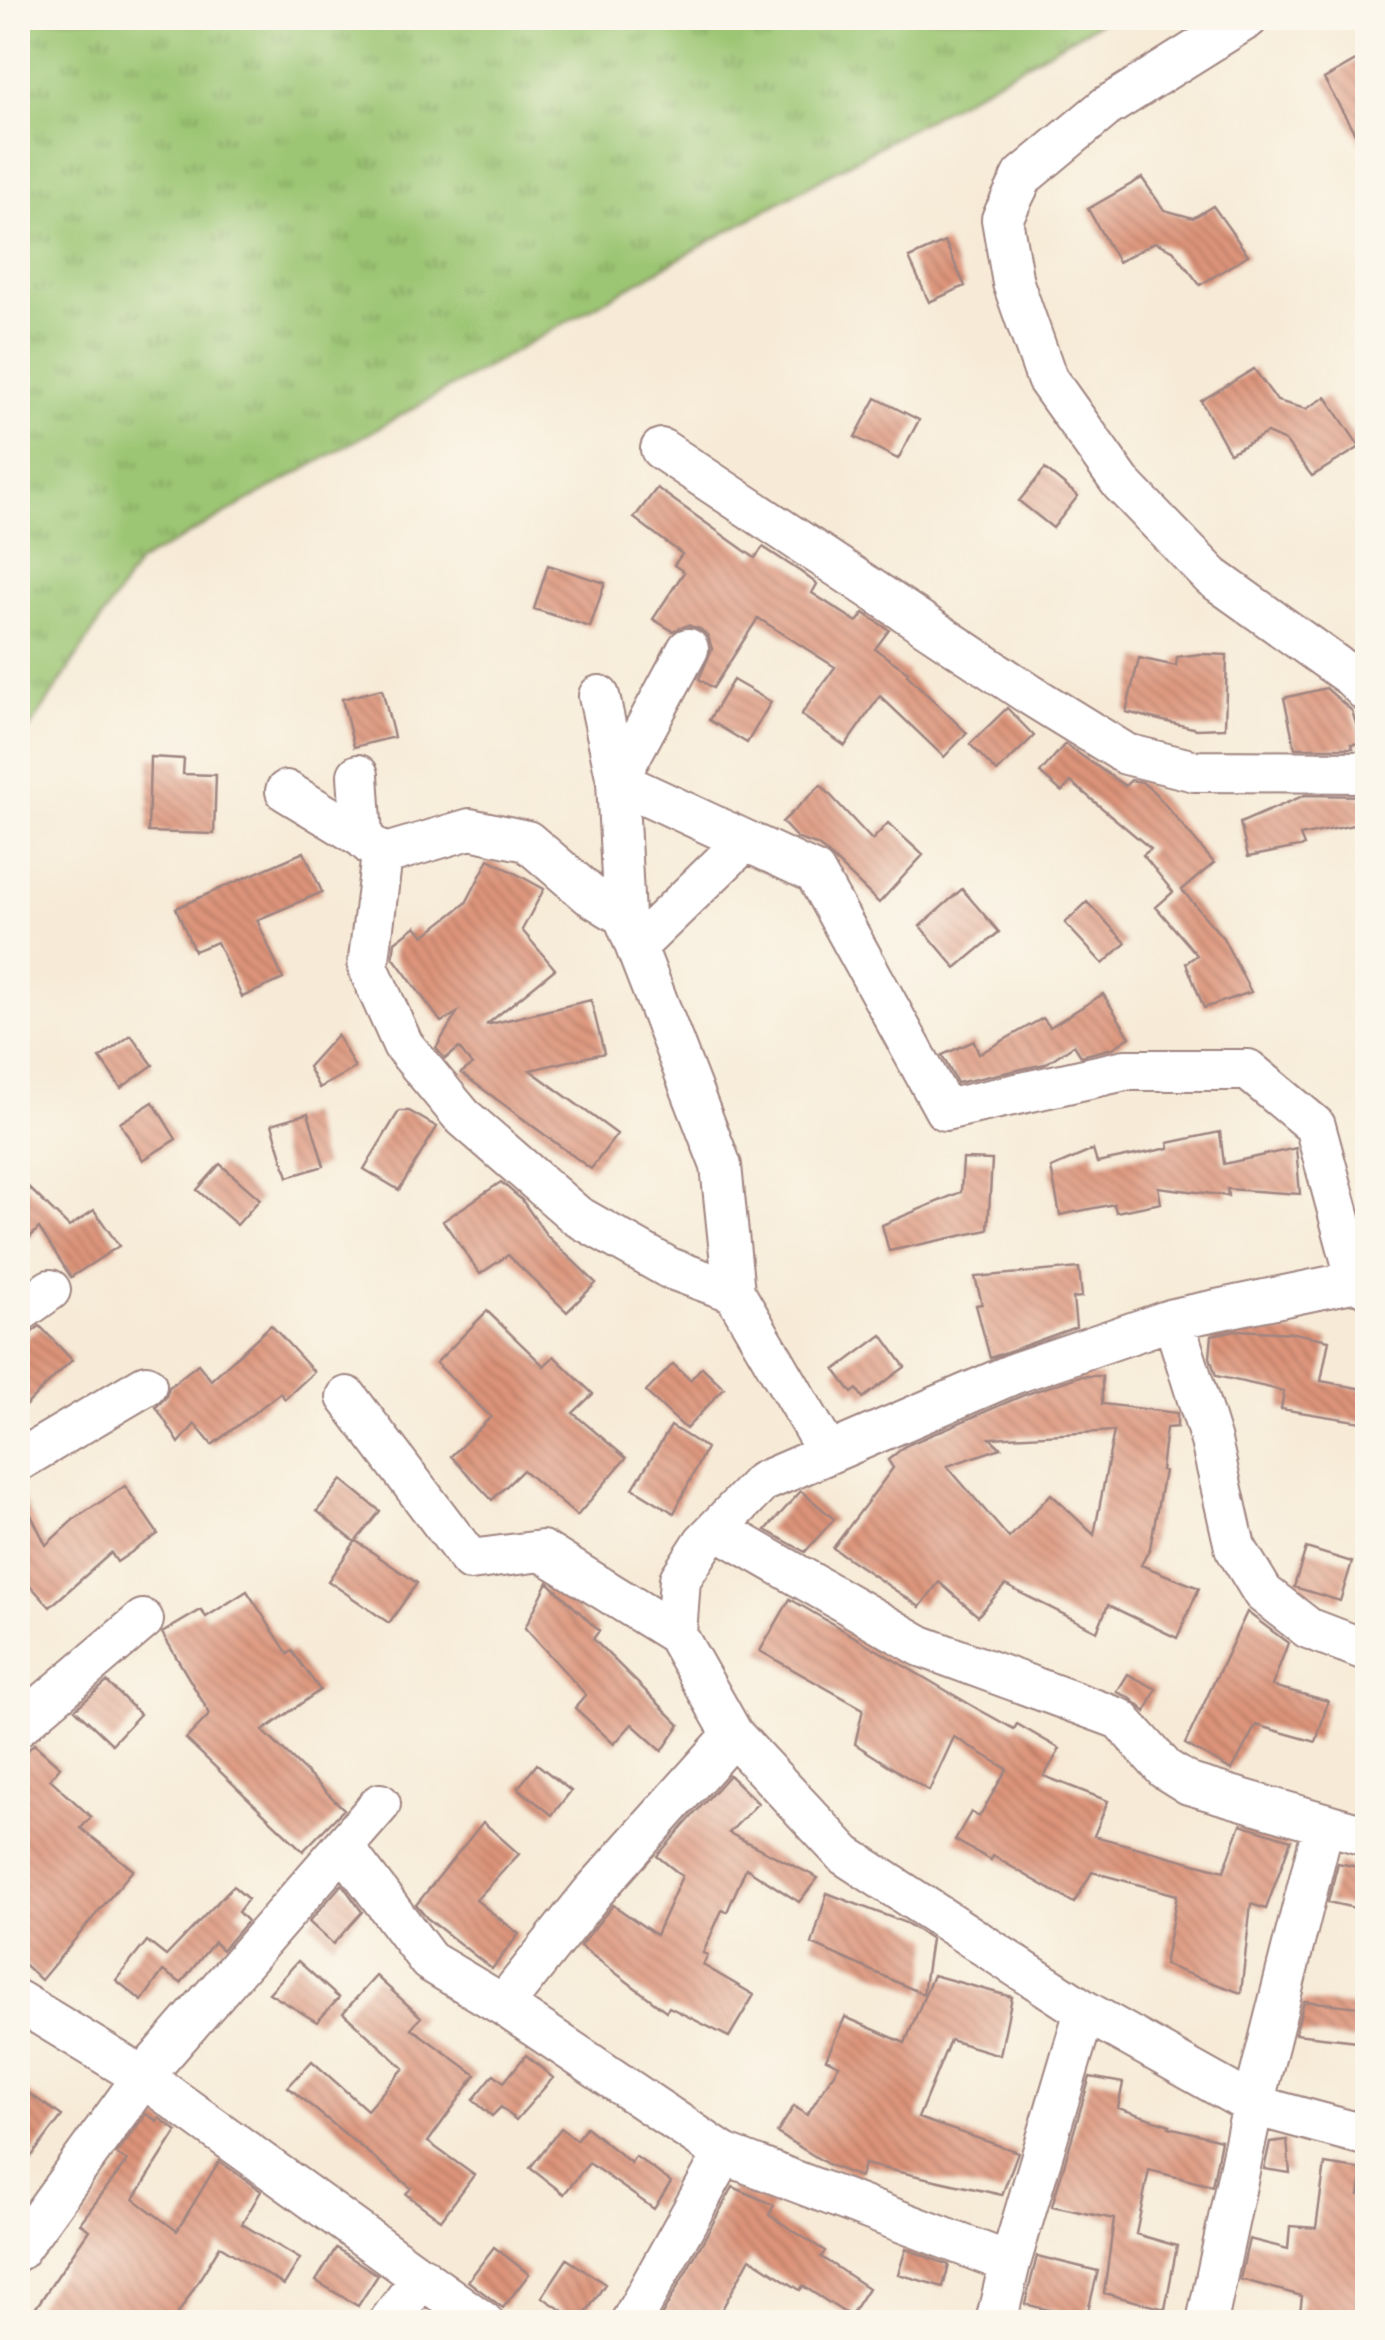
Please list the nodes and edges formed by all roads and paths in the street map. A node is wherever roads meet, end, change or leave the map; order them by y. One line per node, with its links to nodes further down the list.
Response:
1 (1248, 18): 4 (street)
2 (661, 448): 6 (street)
3 (688, 649): 8 (street)
4 (1368, 692)
5 (599, 696): 8 (street)
6 (1368, 772)
7 (358, 775): 11 (street)
8 (617, 782): 10 (street); 12 (street)
9 (286, 791): 11 (street)
10 (745, 841): 12 (street); 13 (street)
11 (372, 846): 12 (street); 15 (street)
12 (630, 931): 15 (street)
13 (1364, 1280): 17 (street)
14 (50, 1290): 16 (street)
15 (734, 1292): 20 (street)
16 (18, 1313)
17 (1173, 1319): 20 (street); 25 (street)
18 (146, 1385): 21 (street)
19 (347, 1397): 24 (street)
20 (828, 1454): 22 (street)
21 (18, 1461)
22 (717, 1528): 24 (street); 29 (street)
23 (143, 1620): 26 (street)
24 (676, 1634): 27 (street)
25 (1368, 1652)
26 (18, 1726)
27 (733, 1735): 33 (street); 34 (street)
28 (380, 1804): 31 (street)
29 (1324, 1824): 30 (street); 36 (street)
30 (1368, 1836)
31 (344, 1848): 33 (street); 35 (street)
32 (18, 2001): 35 (street)
33 (503, 2005): 38 (street)
34 (1085, 2011): 36 (street); 40 (street)
35 (142, 2077): 39 (street); 41 (street)
36 (1254, 2105): 37 (street); 46 (street)
37 (1368, 2136)
38 (724, 2154): 40 (street); 44 (street)
39 (18, 2250)
40 (1010, 2263): 45 (street)
41 (422, 2277): 42 (street); 43 (street)
42 (389, 2322)
43 (483, 2322)
44 (631, 2322)
45 (996, 2322)
46 (1207, 2322)

